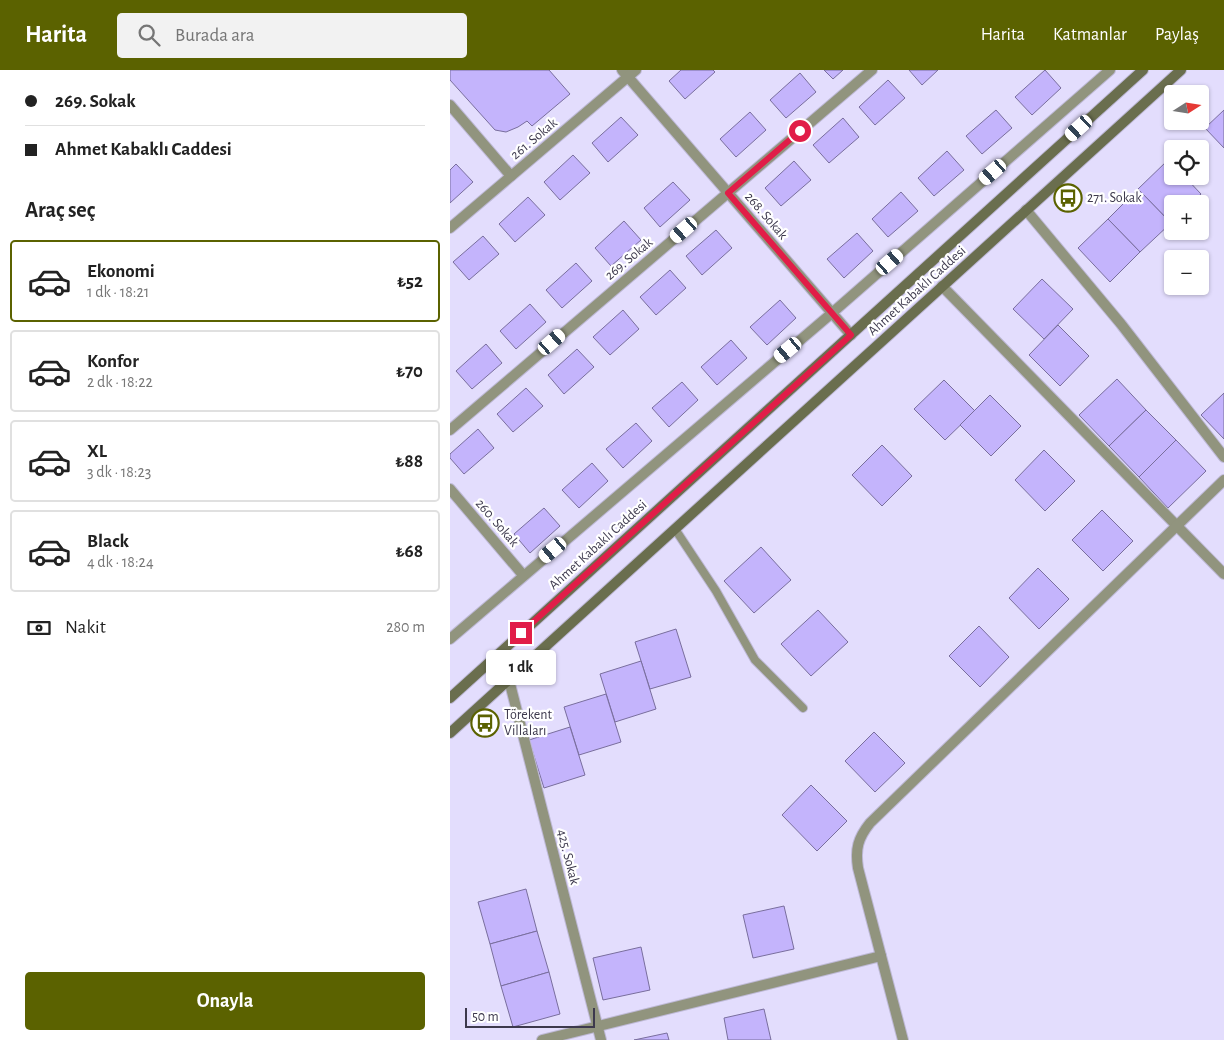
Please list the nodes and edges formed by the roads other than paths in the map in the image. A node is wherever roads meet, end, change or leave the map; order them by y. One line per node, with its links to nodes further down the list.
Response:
1 (872, 70): 8 (street, 269. Sokak)
2 (1110, 70): 12 (street)
3 (1144, 70): 13 (main road, Ahmet Kabaklı Caddesi)
4 (1180, 70): 9 (main road, Ahmet Kabaklı Caddesi)
5 (629, 72): 7 (street, 261. Sokak); 8 (street, 268. Sokak)
6 (450, 105): 7 (street)
7 (511, 176): 10 (street, 261. Sokak)
8 (728, 193): 12 (street, 268. Sokak); 14 (street, 269. Sokak)
9 (1026, 210): 11 (main road, Ahmet Kabaklı Caddesi); 15 (street)
10 (450, 228)
11 (942, 286): 18 (street); 19 (main road, Ahmet Kabaklı Caddesi)
12 (832, 313): 13 (street, 268. Sokak); 21 (street)
13 (851, 335): 24 (main road, Ahmet Kabaklı Caddesi)
14 (450, 430)
15 (1224, 457)
16 (1224, 480): 18 (street)
17 (450, 489): 21 (street, 260. Sokak)
18 (1177, 526): 20 (street); 27 (street)
19 (675, 529): 23 (main road, Ahmet Kabaklı Caddesi); 25 (lane)
20 (1224, 574)
21 (523, 575): 22 (street)
22 (450, 639)
23 (508, 680): 26 (main road, Ahmet Kabaklı Caddesi); 28 (street, 425. Sokak)
24 (450, 698)
25 (803, 708)
26 (450, 733)
27 (881, 956): 28 (street); 31 (street)
28 (598, 1026): 29 (street); 30 (street, 425. Sokak)
29 (542, 1040)
30 (601, 1040)
31 (903, 1040)

